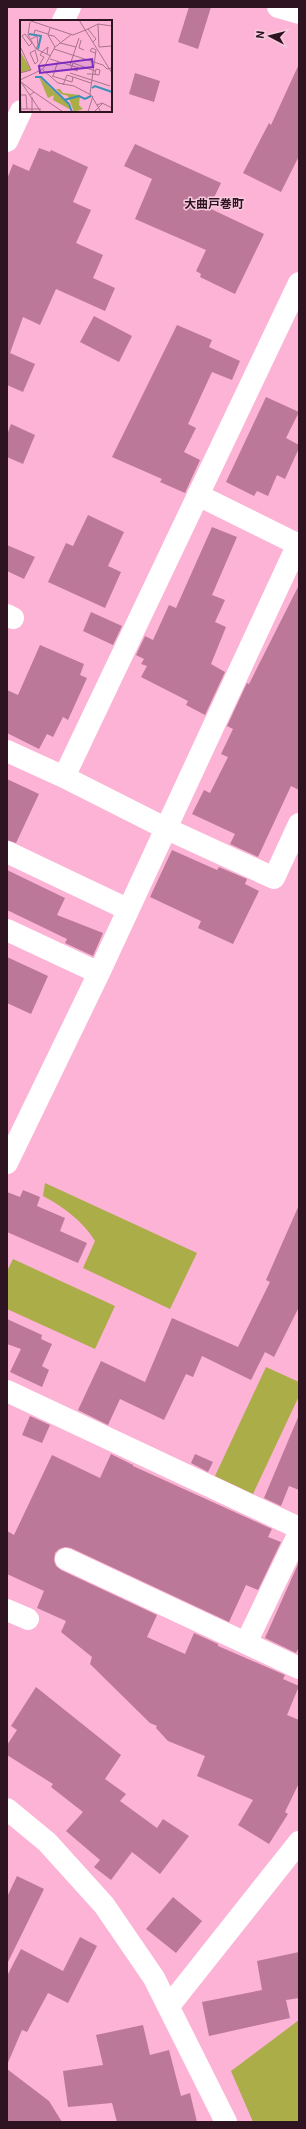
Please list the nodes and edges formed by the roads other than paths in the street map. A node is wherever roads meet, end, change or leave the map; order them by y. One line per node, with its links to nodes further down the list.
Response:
1 (70, 7): 4 (street)
2 (278, 7): 3 (street)
3 (299, 13)
4 (64, 20)
5 (21, 112): 6 (street)
6 (7, 141)
7 (296, 295): 8 (street)
8 (198, 495): 9 (street); 11 (street)
9 (299, 544): 13 (street)
10 (7, 751): 11 (street)
11 (64, 777): 13 (street)
12 (299, 824): 13 (street)
13 (165, 828): 15 (street)
14 (7, 852): 15 (street)
15 (127, 910): 17 (street)
16 (7, 930): 17 (street)
17 (99, 973): 18 (street)
18 (7, 1163)
19 (7, 1391): 20 (street)
20 (299, 1528)
21 (299, 1533): 25 (street)
22 (66, 1559): 25 (street)
23 (7, 1610): 24 (street)
24 (28, 1619)
25 (246, 1643): 26 (street)
26 (299, 1668)
27 (7, 1809): 29 (street)
28 (299, 1842): 29 (street)
29 (169, 2006): 30 (street)
30 (226, 2122)

